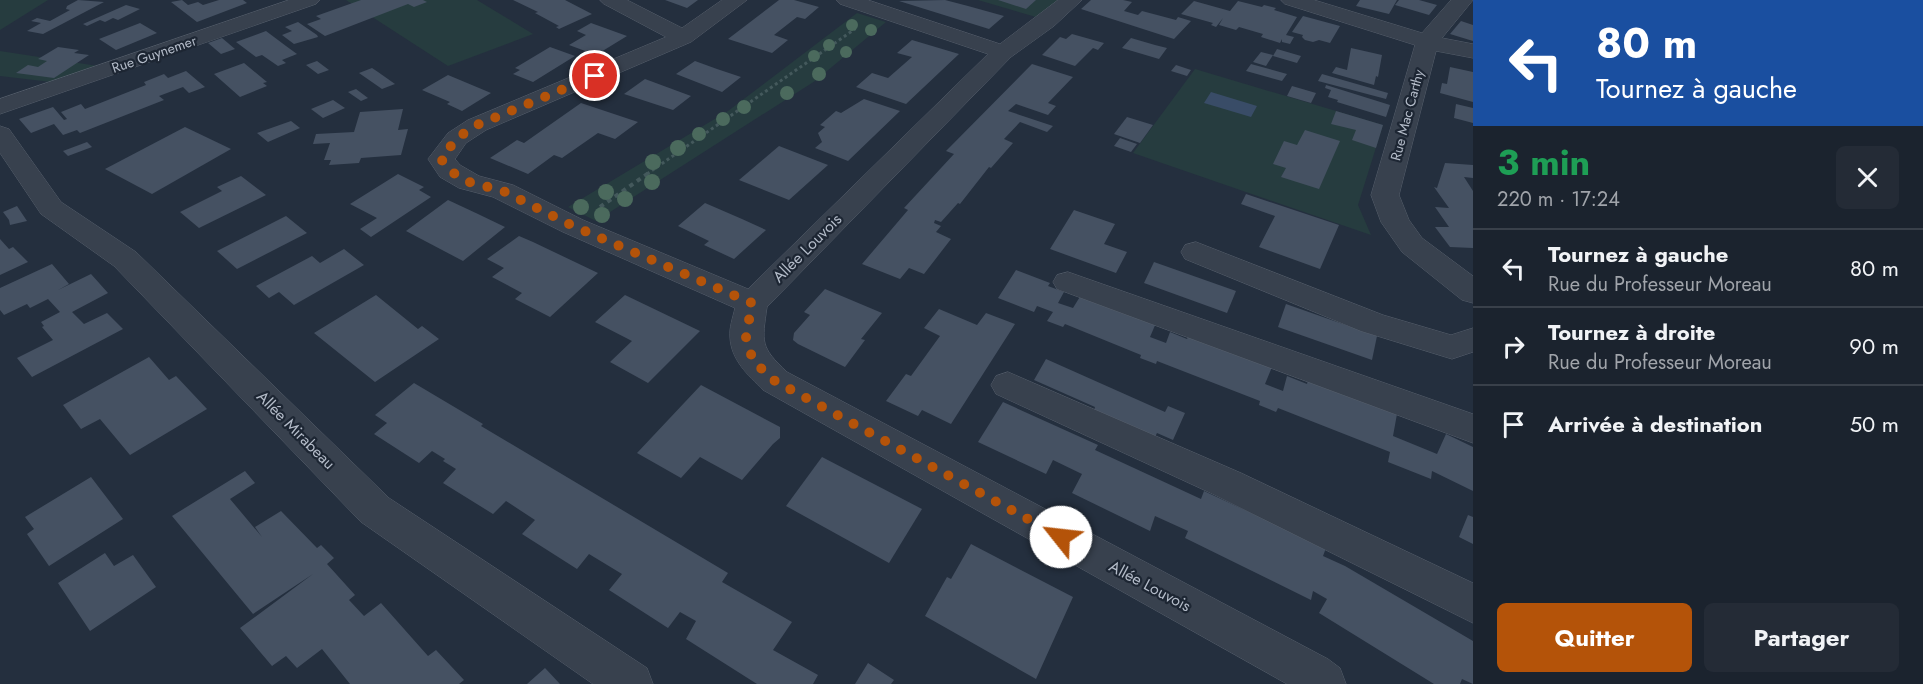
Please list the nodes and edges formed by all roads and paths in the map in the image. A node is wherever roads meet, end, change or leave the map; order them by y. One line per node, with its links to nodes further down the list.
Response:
1 (309, 0): 7 (street, Rue Guynemer)
2 (611, 0): 10 (street)
3 (736, 0): 10 (street)
4 (847, 0): 8 (street)
5 (1462, 0): 11 (street)
6 (1302, 1): 11 (street)
7 (267, 6): 14 (street, Rue Guynemer)
8 (880, 11): 13 (street); 16 (path)
9 (1058, 11): 13 (street, Allée Louvois)
10 (683, 37): 16 (street)
11 (1427, 42): 12 (street); 19 (street, Rue Mac Carthy)
12 (1473, 51)
13 (1003, 52): 20 (street, Allée Louvois)
14 (0, 107)
15 (0, 134): 25 (street, Allée Mirabeau)
16 (573, 226): 20 (street)
17 (1196, 252): 21 (street)
18 (1068, 282): 23 (street)
19 (1473, 292)
20 (752, 303): 26 (street, Allée Louvois)
21 (1473, 340)
22 (1008, 385): 24 (street)
23 (1473, 429)
24 (1473, 604)
25 (632, 684)
26 (1324, 684)

